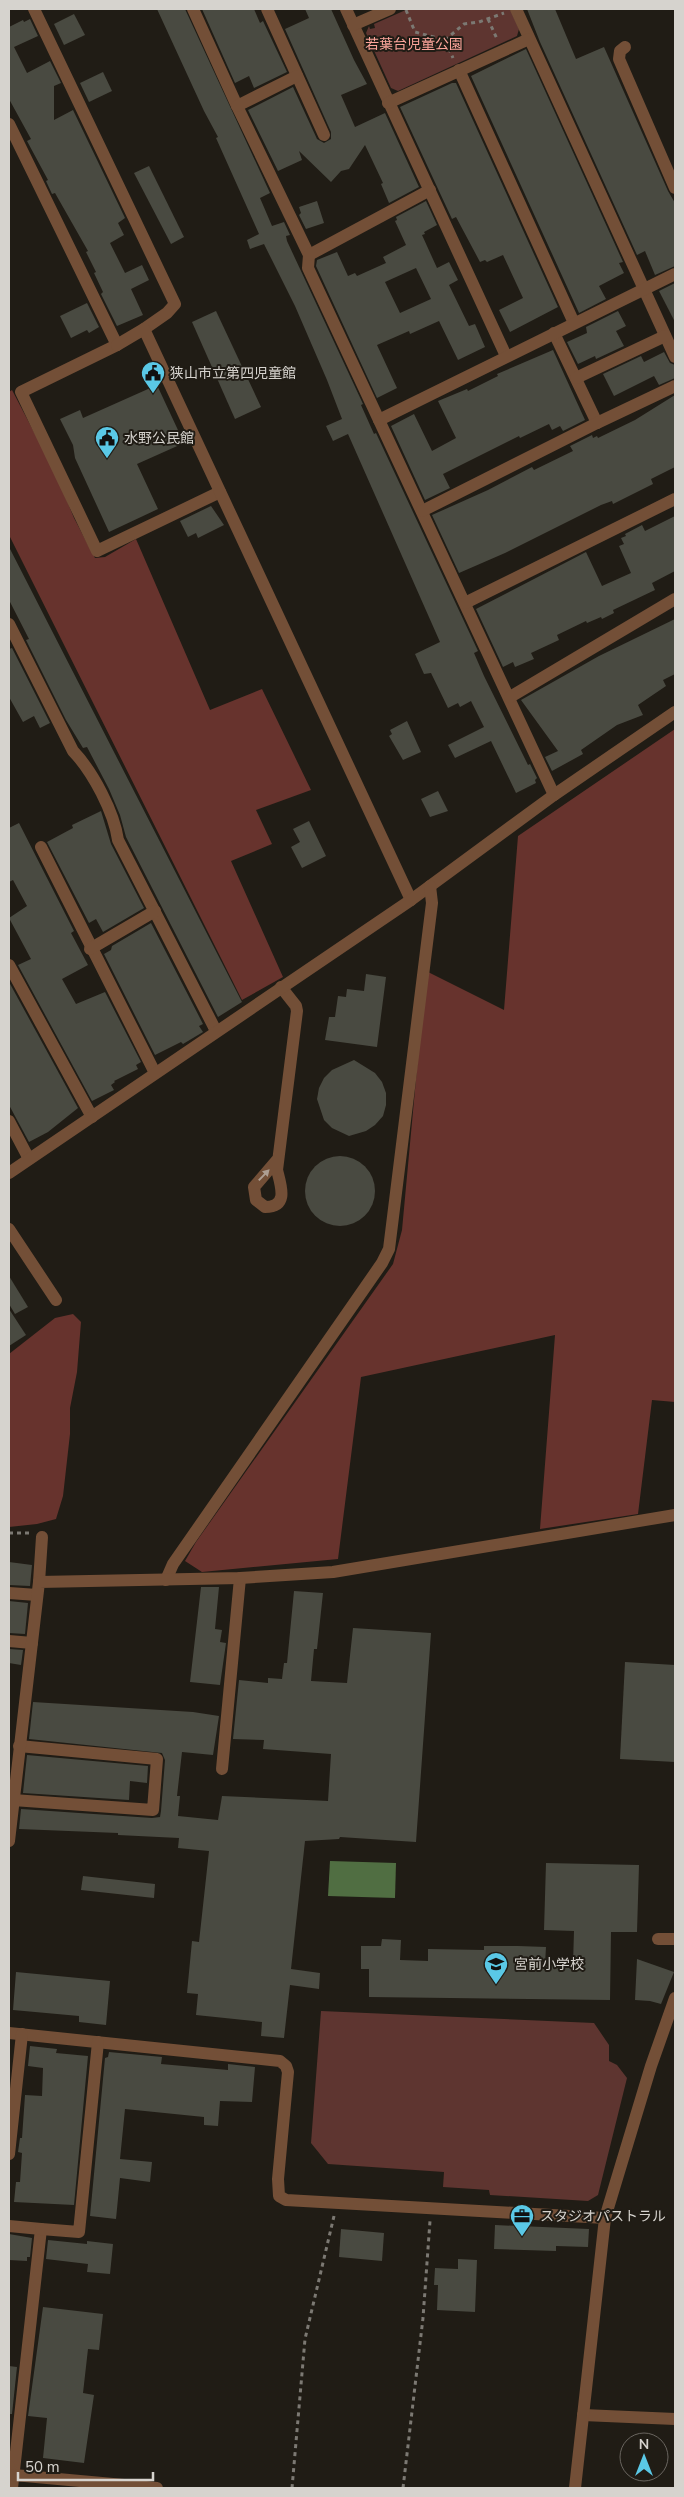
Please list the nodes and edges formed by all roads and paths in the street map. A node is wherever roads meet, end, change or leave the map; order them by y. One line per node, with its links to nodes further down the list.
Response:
1 (34, 9): 26 (street)
2 (193, 9): 17 (street)
3 (267, 9): 15 (street)
4 (346, 9): 9 (street)
5 (390, 9): 9 (street)
6 (406, 10): 11 (path)
7 (512, 10): 8 (path); 10 (street)
8 (488, 19): 11 (path); 12 (path)
9 (353, 25): 16 (street)
10 (529, 39): 14 (street); 24 (street)
11 (445, 40): 14 (path)
12 (498, 41)
13 (625, 47): 20 (street)
14 (458, 67): 16 (street); 25 (street)
15 (297, 76): 17 (street); 19 (street)
16 (388, 103): 21 (street)
17 (237, 106): 22 (street)
18 (9, 124): 29 (street)
19 (324, 135)
20 (675, 188)
21 (430, 190): 22 (street); 30 (street)
22 (309, 255): 34 (street)
23 (675, 274): 24 (street)
24 (643, 289): 25 (street); 28 (street)
25 (574, 323): 27 (street)
26 (144, 329): 29 (street); 36 (street)
27 (554, 333): 30 (street); 32 (street)
28 (666, 336): 31 (street); 32 (street)
29 (117, 346): 36 (street)
30 (506, 356): 34 (street)
31 (675, 357)
32 (576, 378): 35 (street)
33 (675, 386): 35 (street)
34 (379, 420): 38 (street)
35 (597, 423): 38 (street)
36 (220, 492): 47 (street)
37 (675, 499): 40 (street)
38 (422, 511): 40 (street)
39 (675, 599): 42 (street)
40 (465, 604): 42 (street)
41 (9, 624): 48 (street)
42 (510, 697): 44 (street)
43 (675, 712): 44 (street)
44 (554, 795): 46 (street)
45 (41, 847): 49 (street)
46 (430, 886): 47 (street); 64 (street)
47 (411, 900): 51 (street)
48 (155, 911): 49 (street); 52 (street)
49 (90, 948): 53 (street)
50 (9, 965): 54 (street)
51 (281, 987): 52 (street); 57 (street)
52 (216, 1032): 53 (street)
53 (155, 1073): 54 (street)
54 (92, 1117): 56 (street)
55 (9, 1121): 56 (street)
56 (29, 1159): 58 (street)
57 (278, 1159)
58 (9, 1173)
59 (9, 1229): 60 (street)
60 (56, 1300)
61 (675, 1515): 63 (street)
62 (42, 1537): 65 (street)
63 (240, 1578): 64 (street); 71 (street)
64 (166, 1580): 65 (street)
65 (39, 1582): 67 (street)
66 (9, 1593): 67 (street)
67 (37, 1596): 69 (street)
68 (9, 1641): 69 (street)
69 (32, 1644): 70 (street)
70 (19, 1746): 72 (street); 72 (street)
71 (222, 1769)
72 (13, 1800): 73 (street)
73 (9, 1841)
74 (658, 1939): 75 (street)
75 (675, 1939)
76 (675, 2002): 83 (street)
77 (9, 2033): 78 (street)
78 (22, 2034): 79 (street); 80 (street)
79 (98, 2042): 81 (street); 85 (street)
80 (9, 2154)
81 (336, 2203): 82 (street); 91 (path)
82 (431, 2208): 83 (street); 92 (path)
83 (605, 2218): 86 (street)
84 (9, 2226): 85 (street)
85 (41, 2229): 88 (street)
86 (583, 2415): 87 (street); 93 (street)
87 (675, 2419)
88 (14, 2475): 89 (street); 90 (street)
89 (12, 2488)
90 (157, 2488)
91 (292, 2488)
92 (402, 2488)
93 (575, 2488)

